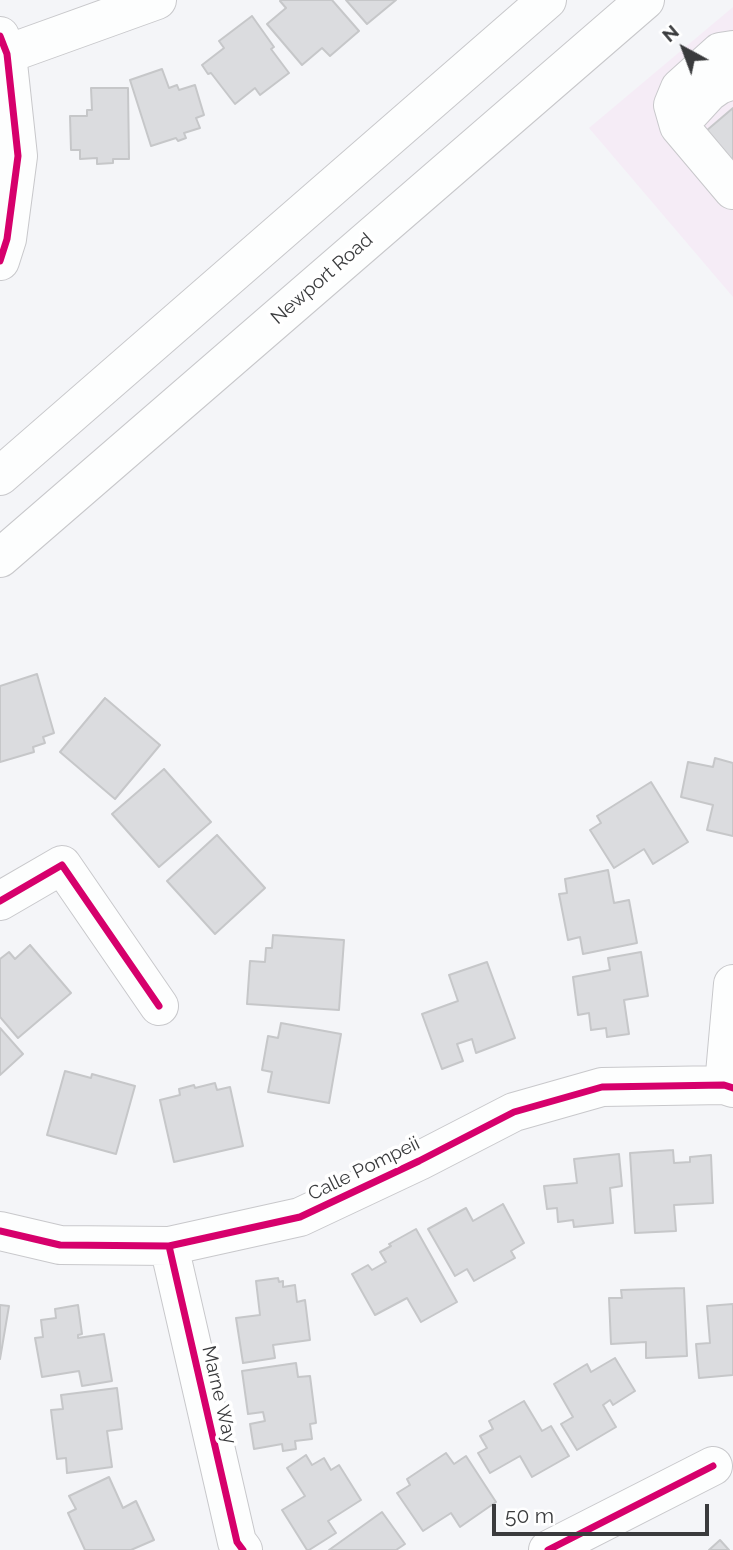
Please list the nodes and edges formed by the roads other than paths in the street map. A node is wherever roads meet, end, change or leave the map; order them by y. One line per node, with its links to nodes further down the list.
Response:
1 (157, 0): 4 (street)
2 (547, 0): 10 (street)
3 (645, 0): 11 (street, Newport Road)
4 (4, 45): 9 (street)
5 (733, 50): 7 (street)
6 (733, 80): 7 (street)
7 (679, 126): 8 (street)
8 (733, 190)
9 (0, 261)
10 (0, 476)
11 (0, 558)
12 (0, 901): 14 (street)
13 (733, 984): 15 (street)
14 (159, 1006)
15 (729, 1086): 17 (street, Calle Pompeii)
16 (0, 1231): 17 (street, Calle Pompeii)
17 (169, 1246): 19 (street, Marne Way)
18 (713, 1466): 20 (street)
19 (243, 1550)
20 (548, 1550)

